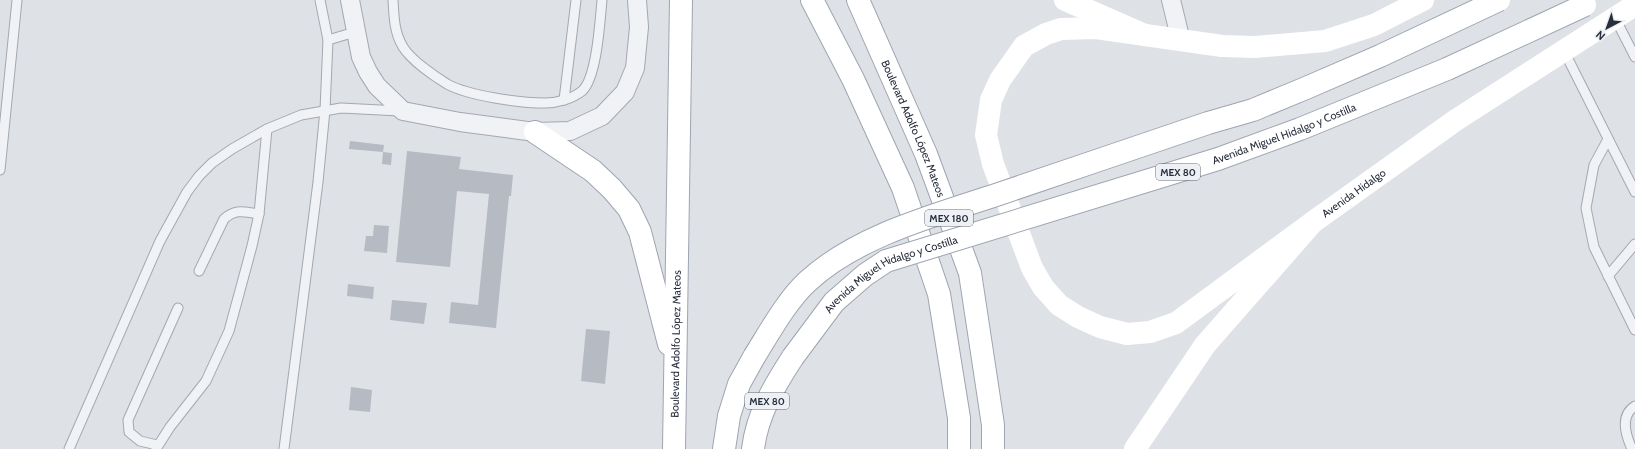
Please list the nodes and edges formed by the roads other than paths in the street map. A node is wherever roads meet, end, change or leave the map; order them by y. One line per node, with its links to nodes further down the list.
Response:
1 (18, 0): 30 (lane)
2 (320, 0): 20 (lane)
3 (350, 0): 18 (street)
4 (393, 0): 24 (lane)
5 (576, 0): 24 (lane)
6 (602, 0): 24 (lane)
7 (637, 0): 28 (street)
8 (812, 0): 48 (main road)
9 (858, 0): 49 (main road, Boulevard Adolfo López Mateos / MEX 180)
10 (1066, 0): 19 (main road)
11 (1171, 0): 21 (street)
12 (1423, 0): 21 (main road)
13 (1499, 0): 46 (main road, MEX 80, bridge)
14 (1589, 3): 47 (main road, Avenida Miguel Hidalgo y Costilla / MEX 80, bridge)
15 (684, 4): 40 (main road, Boulevard Adolfo López Mateos)
16 (1635, 5): 17 (main road, Avenida Hidalgo)
17 (1615, 18): 22 (main road, Avenida Hidalgo); 23 (lane)
18 (355, 32): 20 (lane); 26 (street)
19 (1145, 35): 21 (main road); 33 (main road)
20 (328, 40): 25 (lane)
21 (1180, 41)
22 (1564, 51): 29 (lane); 33 (main road, Avenida Hidalgo)
23 (1635, 57)
24 (564, 100)
25 (325, 110): 26 (lane); 27 (lane); 44 (lane)
26 (403, 111): 28 (street)
27 (267, 129): 32 (lane); 43 (lane)
28 (535, 132): 40 (main road)
29 (1608, 139): 31 (lane); 36 (lane)
30 (0, 170)
31 (1634, 188)
32 (259, 214): 35 (lane); 42 (lane)
33 (1312, 222): 50 (main road, Avenida Hidalgo)
34 (1635, 244): 36 (lane)
35 (199, 271)
36 (1608, 276): 38 (lane)
37 (178, 308): 42 (lane)
38 (1631, 311): 39 (lane)
39 (1635, 330)
40 (676, 374): 45 (main road, Boulevard Adolfo López Mateos)
41 (1635, 406): 51 (lane)
42 (157, 447)
43 (70, 449)
44 (284, 449)
45 (674, 449)
46 (724, 449)
47 (753, 449)
48 (959, 449)
49 (993, 449)
50 (1135, 449)
51 (1632, 449)

